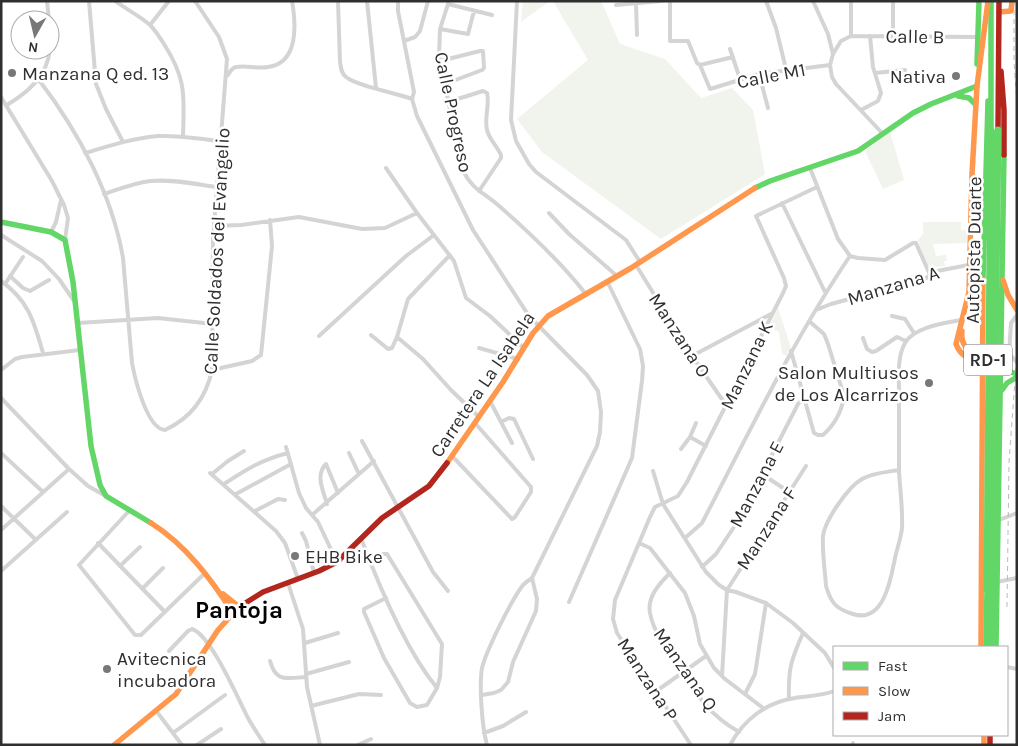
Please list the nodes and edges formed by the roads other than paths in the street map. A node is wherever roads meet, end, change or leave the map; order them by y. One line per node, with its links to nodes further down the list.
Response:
1 (88, 1): 67 (street)
2 (115, 1): 28 (street)
3 (169, 1): 28 (street)
4 (196, 1): 49 (street, Calle Soldados del Evangelio)
5 (292, 1): 49 (street)
6 (338, 1): 53 (street)
7 (368, 1): 53 (street)
8 (398, 1): 37 (street)
9 (428, 1): 37 (street)
10 (517, 1): 89 (street, Manzana O)
11 (661, 1): 22 (street)
12 (670, 1): 43 (street)
13 (766, 1): 45 (street)
14 (814, 1): 39 (street)
15 (852, 1): 32 (street)
16 (893, 1): 34 (street)
17 (979, 1): 35 (main road)
18 (990, 1): 36 (main road, Autopista Duarte / RD-1); 54 (main road)
19 (999, 1): 26 (main road, RD-1)
20 (1012, 1): 25 (main road)
21 (449, 3): 24 (street); 30 (street, Calle Progreso)
22 (636, 3): 23 (street); 31 (street)
23 (616, 5)
24 (474, 11): 27 (street); 30 (street)
25 (1014, 11): 26 (main road)
26 (999, 12): 29 (main road, RD-1)
27 (492, 15)
28 (150, 25): 65 (street)
29 (999, 27): 63 (main road, RD-1); 91 (main road)
30 (440, 29): 42 (street, Calle Progreso)
31 (637, 35)
32 (851, 36): 33 (street, Calle B); 39 (street)
33 (870, 36): 34 (street, Calle B); 47 (street)
34 (893, 36): 35 (street, Calle B)
35 (978, 37): 54 (main road)
36 (992, 40): 63 (main road, Autopista Duarte / RD-1); 108 (main road)
37 (404, 41): 57 (street)
38 (730, 49): 40 (street)
39 (833, 54): 44 (street)
40 (733, 57): 43 (street); 50 (street)
41 (48, 60): 51 (street)
42 (440, 61): 52 (street, Calle Progreso); 52 (street)
43 (700, 65): 50 (street, Calle M1)
44 (830, 65): 45 (street, Calle M1); 62 (street)
45 (786, 69): 48 (street, Calle M1)
46 (905, 70): 47 (street)
47 (874, 73): 62 (street)
48 (759, 74): 50 (street, Calle M1); 61 (street)
49 (227, 79): 66 (street, Calle Soldados del Evangelio)
50 (740, 79)
51 (39, 80): 60 (street); 68 (street)
52 (445, 84): 58 (street, Calle Progreso)
53 (376, 88): 57 (street)
54 (977, 90): 55 (main road, Carretera La Isabela); 59 (main road); 90 (main road)
55 (956, 95): 59 (main road); 64 (main road, Carretera La Isabela)
56 (1, 97): 60 (street)
57 (412, 99): 113 (street)
58 (448, 102): 73 (street, Calle Progreso); 73 (street)
59 (976, 105): 90 (main road)
60 (7, 106): 75 (street)
61 (768, 108)
62 (861, 110): 64 (street)
63 (994, 131): 210 (main road, Autopista Duarte / RD-1, bridge)
64 (882, 134): 70 (main road, Carretera La Isabela)
65 (183, 137): 66 (street); 67 (street)
66 (221, 141): 71 (street, Calle Soldados del Evangelio)
67 (123, 142): 68 (street)
68 (85, 152): 74 (street)
69 (386, 168): 78 (street)
70 (810, 168): 72 (street); 89 (main road, Carretera La Isabela)
71 (217, 186): 74 (street); 81 (street, Calle Soldados del Evangelio)
72 (817, 187): 76 (street); 87 (street)
73 (479, 191): 99 (street, Calle Progreso)
74 (104, 194): 109 (street)
75 (61, 200): 82 (street); 85 (street)
76 (782, 203): 98 (street); 103 (street, Manzana K)
77 (549, 212): 94 (street)
78 (417, 213): 79 (street); 83 (street)
79 (270, 220): 81 (street); 135 (street)
80 (1, 222): 82 (main road)
81 (214, 226): 112 (street, Calle Soldados del Evangelio)
82 (51, 232): 85 (main road)
83 (434, 234): 86 (street); 116 (street)
84 (1, 235): 100 (street)
85 (65, 240): 100 (main road)
86 (450, 255): 117 (street); 121 (street)
87 (850, 256): 92 (street); 98 (street)
88 (22, 257): 93 (street)
89 (638, 263): 94 (main road, Carretera La Isabela); 127 (street, Manzana O)
90 (972, 264): 92 (street, Manzana A); 107 (main road)
91 (1002, 274): 102 (main road); 106 (main road)
92 (930, 275): 101 (street, Manzana A)
93 (10, 276): 95 (street); 97 (street)
94 (617, 276): 96 (main road, Carretera La Isabela)
95 (49, 280)
96 (607, 281): 99 (main road, Carretera La Isabela); 213 (street)
97 (3, 282): 124 (street)
98 (825, 292): 101 (street)
99 (585, 293): 113 (main road, Carretera La Isabela)
100 (75, 304): 111 (main road)
101 (816, 310): 110 (street)
102 (1017, 310)
103 (771, 314): 127 (street); 141 (street, Manzana K)
104 (1017, 314): 126 (street)
105 (892, 316): 114 (street)
106 (1002, 318): 108 (main road); 126 (main road)
107 (964, 319): 114 (street); 125 (main road); 131 (main road)
108 (983, 319): 125 (main road)
109 (128, 320): 111 (street); 112 (street); 135 (street, Calle Soldados del Evangelio)
110 (809, 321): 123 (street); 139 (street)
111 (78, 323): 122 (main road)
112 (213, 324): 135 (street, Calle Soldados del Evangelio)
113 (538, 327): 121 (main road, Carretera La Isabela); 202 (street)
114 (914, 333): 119 (street)
115 (371, 334): 117 (street)
116 (319, 336)
117 (398, 337): 142 (street)
118 (863, 338): 119 (street)
119 (906, 341): 163 (street)
120 (479, 348): 128 (street)
121 (524, 348): 128 (main road, Carretera La Isabela)
122 (80, 350): 124 (street); 172 (main road)
123 (791, 351): 139 (street); 188 (street)
124 (43, 353): 132 (street)
125 (983, 355): 126 (main road); 131 (main road)
126 (1005, 355): 130 (street); 131 (main road); 133 (main road)
127 (692, 356): 141 (street, Manzana O)
128 (518, 358): 140 (main road, Carretera La Isabela)
129 (1, 362): 132 (street)
130 (1017, 362)
131 (985, 364): 133 (main road); 145 (main road)
132 (5, 366): 134 (street)
133 (1002, 369): 136 (main road); 137 (main road)
134 (1, 370)
135 (212, 370)
136 (1017, 375): 137 (main road)
137 (1001, 391): 147 (main road)
138 (1, 398): 162 (street)
139 (804, 398): 166 (street, Manzana E)
140 (490, 401): 142 (main road, Carretera La Isabela); 143 (street)
141 (726, 405): 150 (street, Manzana K)
142 (477, 420): 157 (main road, Carretera La Isabela); 157 (street)
143 (501, 422): 149 (street); 158 (street)
144 (696, 423): 146 (street)
145 (983, 434): 147 (main road); 222 (main road)
146 (690, 436): 150 (street); 152 (street)
147 (1000, 436): 184 (main road)
148 (362, 441): 159 (street)
149 (512, 443)
150 (706, 446): 175 (street, Manzana K)
151 (286, 447): 155 (street)
152 (682, 450)
153 (244, 451): 167 (street)
154 (1, 453): 168 (street)
155 (288, 453): 160 (street); 167 (street)
156 (349, 453): 165 (street)
157 (453, 457): 177 (main road, Carretera La Isabela)
158 (534, 459)
159 (374, 461): 165 (street); 177 (street)
160 (290, 464): 171 (street); 182 (street)
161 (806, 466): 169 (street, Manzana F)
162 (69, 469): 168 (street); 172 (street)
163 (899, 470): 163 (street)
164 (653, 471): 175 (street)
165 (360, 474): 170 (street)
166 (762, 474): 169 (street); 196 (street, Manzana E)
167 (224, 484): 171 (street)
168 (42, 492): 183 (street)
169 (789, 492): 209 (street, Manzana F)
170 (338, 493): 174 (street); 174 (street)
171 (236, 494): 179 (street)
172 (106, 496): 178 (main road)
173 (285, 500): 179 (street)
174 (327, 504): 182 (street)
175 (663, 504): 188 (street); 190 (street, Manzana P)
176 (1, 506): 183 (street)
177 (397, 507): 187 (main road, Carretera La Isabela); 211 (street)
178 (129, 511): 191 (street); 201 (main road)
179 (255, 511): 204 (street)
180 (67, 512): 189 (street)
181 (1017, 513): 184 (street)
182 (312, 515): 194 (street)
183 (14, 518): 185 (street); 189 (street)
184 (999, 520): 205 (main road)
185 (1, 530)
186 (302, 533): 199 (street)
187 (361, 538): 193 (street); 194 (main road, Carretera La Isabela)
188 (685, 538): 196 (street)
189 (36, 540): 198 (street)
190 (639, 542): 200 (street); 235 (street, Manzana P)
191 (98, 543): 195 (street); 216 (street)
192 (140, 547): 195 (street)
193 (369, 559): 212 (street); 234 (street)
194 (337, 562): 199 (main road, Carretera La Isabela)
195 (120, 566): 207 (street)
196 (702, 567): 209 (street)
197 (163, 568): 207 (street)
198 (1, 571)
199 (314, 573): 204 (main road, Carretera La Isabela)
200 (670, 573): 227 (street); 231 (street, Manzana Q)
201 (204, 574): 208 (main road); 216 (street)
202 (532, 578): 240 (street); 240 (street)
203 (1017, 578): 205 (street)
204 (298, 579): 206 (main road, Carretera La Isabela)
205 (997, 582): 225 (main road)
206 (288, 583): 215 (main road, Carretera La Isabela); 220 (street)
207 (143, 588): 216 (street)
208 (217, 589): 215 (main road); 217 (main road)
209 (727, 590): 214 (street); 233 (street)
210 (990, 590): 223 (main road, RD-1); 224 (main road, RD-1)
211 (448, 591)
212 (386, 598): 234 (street); 234 (street)
213 (569, 602)
214 (766, 603): 219 (street); 237 (street)
215 (238, 607): 217 (main road, Carretera La Isabela)
216 (165, 612)
217 (232, 613): 221 (main road, Carretera La Isabela)
218 (338, 633): 220 (street)
219 (803, 633): 230 (street); 241 (street)
220 (305, 643): 232 (street)
221 (209, 645): 226 (street); 244 (main road, Carretera La Isabela); 254 (street)
222 (981, 646)
223 (986, 646)
224 (991, 646)
225 (996, 646)
226 (169, 651)
227 (706, 656): 231 (street); 233 (street)
228 (270, 661): 232 (street)
229 (349, 662): 232 (street)
230 (833, 666)
231 (683, 672): 235 (street); 247 (street, Manzana Q)
232 (306, 676): 242 (street)
233 (722, 676): 237 (street)
234 (437, 688)
235 (656, 692): 258 (street, Manzana P)
236 (833, 692): 241 (street)
237 (745, 694): 243 (street)
238 (225, 695): 248 (street)
239 (381, 695): 242 (street)
240 (482, 695): 249 (street)
241 (789, 699): 243 (street)
242 (311, 706): 255 (street)
243 (764, 708): 247 (street)
244 (157, 712): 248 (street); 251 (main road, Carretera La Isabela)
245 (526, 712): 249 (street)
246 (221, 728): 253 (street)
247 (739, 732): 259 (street)
248 (173, 733): 252 (street)
249 (484, 733): 257 (street)
250 (371, 739): 256 (street)
251 (114, 745)
252 (182, 745)
253 (197, 745)
254 (265, 745)
255 (320, 745)
256 (358, 745)
257 (487, 745)
258 (691, 745)
259 (730, 745)

